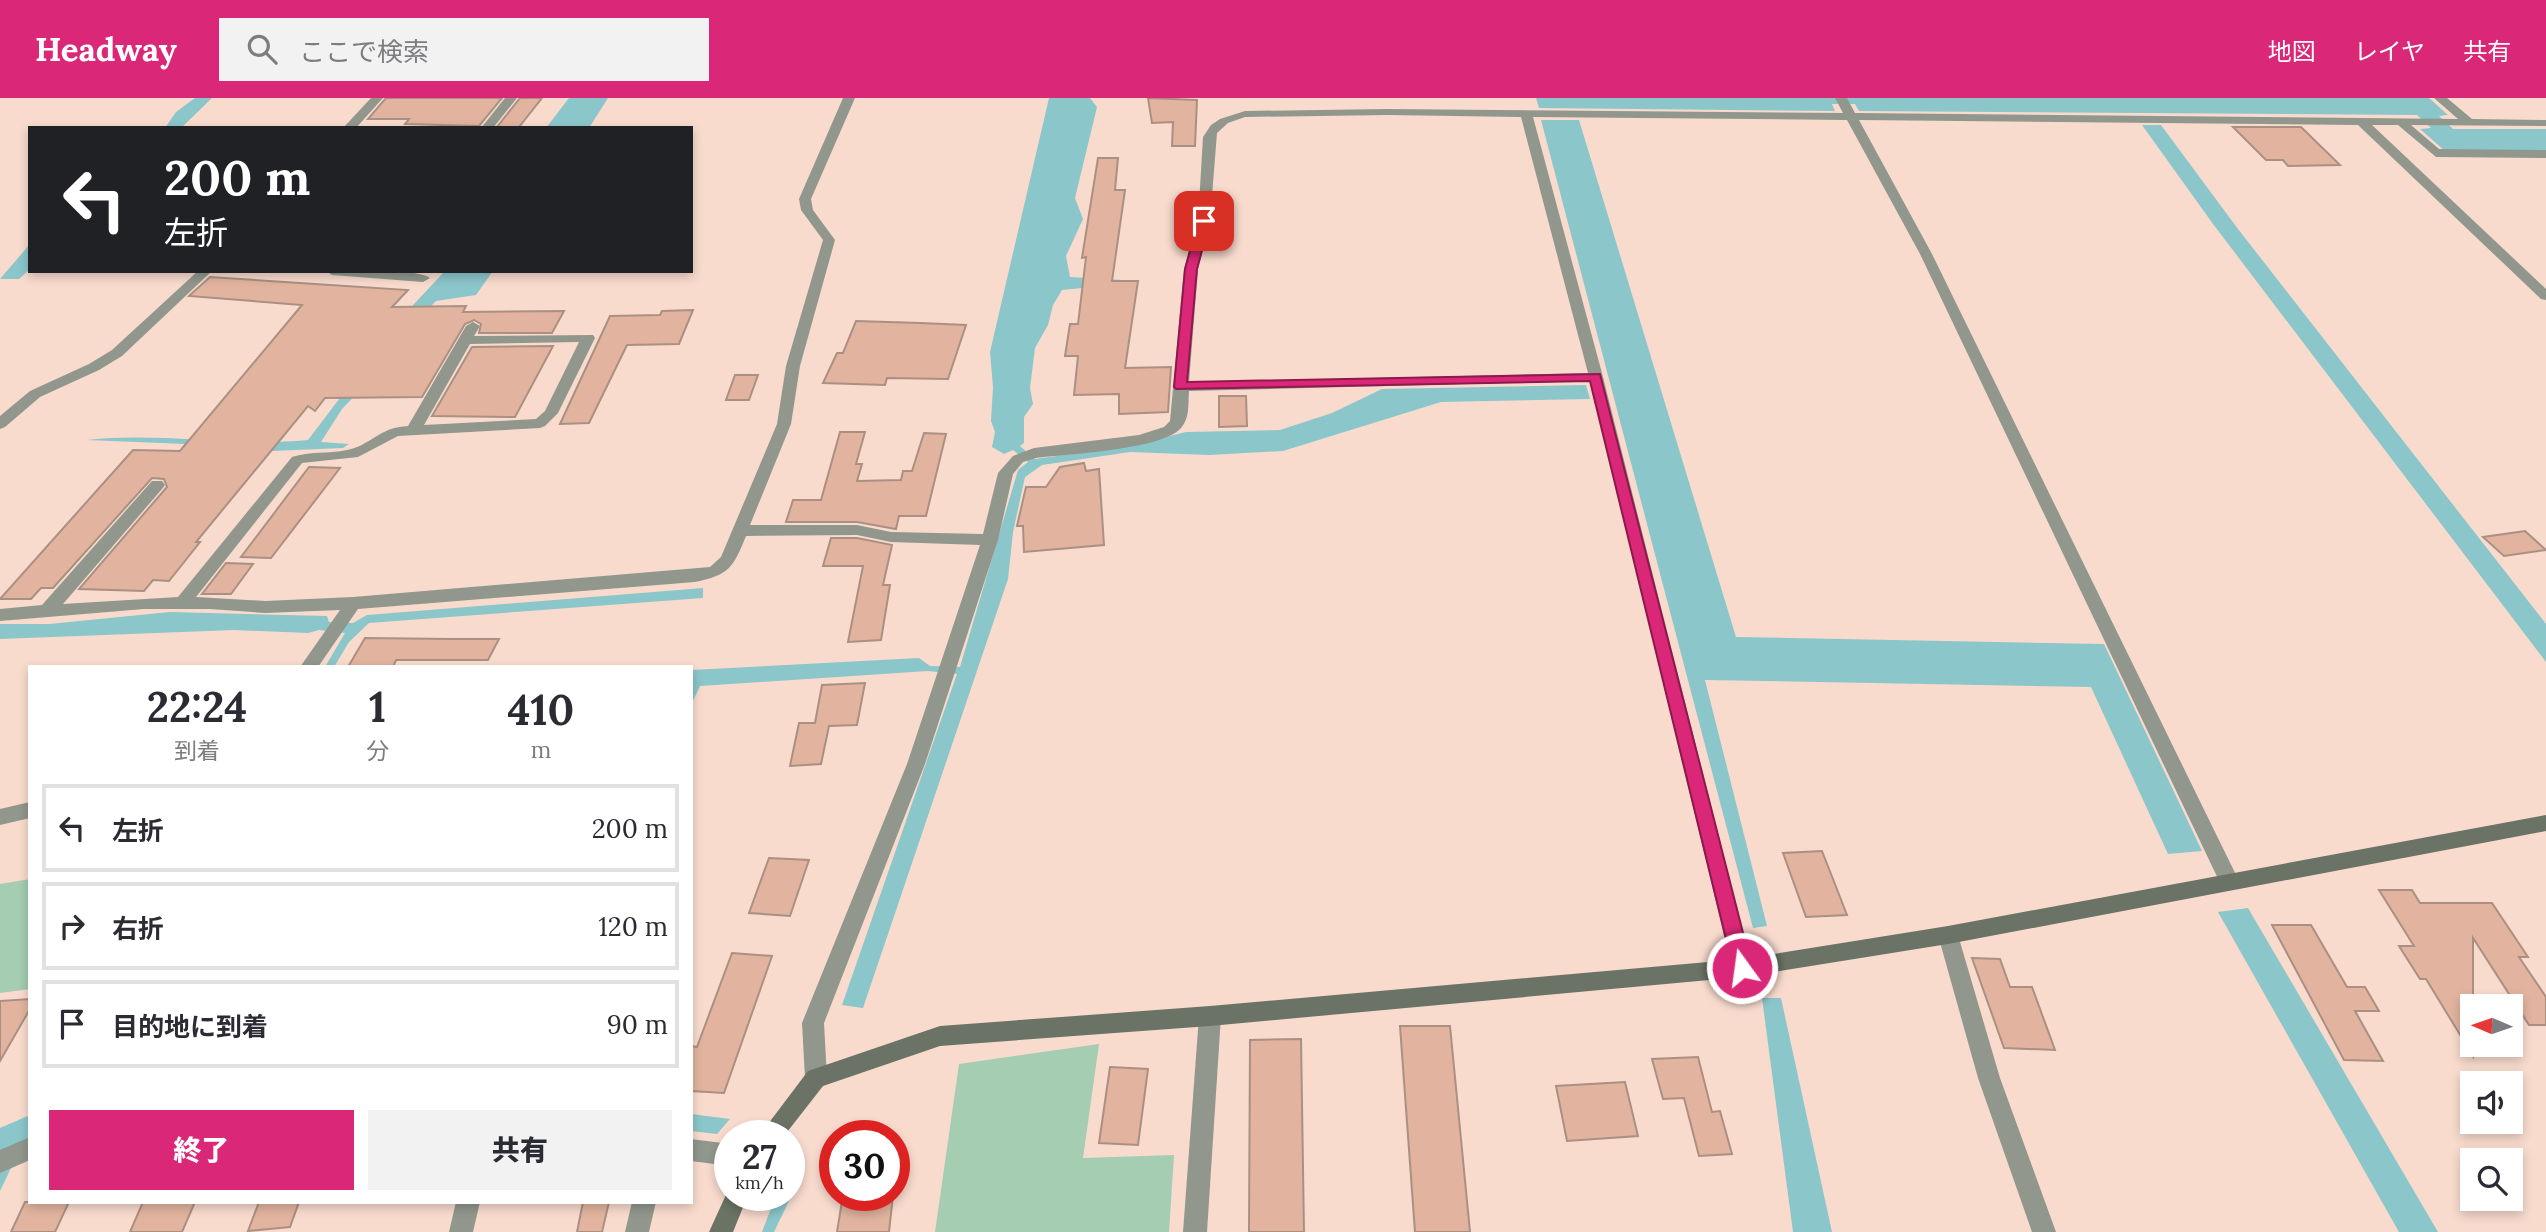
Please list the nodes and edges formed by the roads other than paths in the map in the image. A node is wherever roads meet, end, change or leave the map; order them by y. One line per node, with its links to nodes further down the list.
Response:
1 (377, 98): 13 (street)
2 (511, 98): 14 (street)
3 (849, 98): 25 (street)
4 (1285, 98): 7 (street)
5 (2440, 98): 11 (street)
6 (1845, 107): 8 (street); 9 (street); 35 (street)
7 (1289, 112): 8 (street); 21 (street)
8 (1526, 113): 20 (street)
9 (2361, 121): 10 (street); 19 (street)
10 (2400, 121): 11 (street); 15 (street)
11 (2469, 122): 12 (street)
12 (2546, 123)
13 (351, 126)
14 (489, 126)
15 (2546, 154)
16 (204, 273): 22 (street)
17 (358, 273): 18 (street)
18 (423, 278)
19 (2546, 296)
20 (1595, 377): 21 (street); 37 (street)
21 (1181, 387): 26 (street)
22 (0, 424)
23 (414, 429): 23 (street); 27 (street)
24 (157, 485): 29 (street)
25 (741, 531): 26 (street); 28 (street)
26 (990, 540): 39 (street)
27 (183, 602): 28 (street); 29 (street)
28 (354, 603): 31 (street)
29 (45, 613): 30 (street)
30 (0, 615)
31 (310, 665)
32 (28, 810): 33 (street)
33 (0, 817)
34 (2546, 823): 35 (street)
35 (2229, 881): 36 (street)
36 (1948, 935): 37 (street); 52 (street)
37 (1742, 968): 38 (street)
38 (1210, 1016): 39 (street); 51 (street)
39 (816, 1078): 40 (street)
40 (783, 1120)
41 (28, 1149): 44 (street)
42 (693, 1150): 43 (street)
43 (714, 1153)
44 (0, 1162)
45 (468, 1204): 48 (street)
46 (643, 1204): 49 (street)
47 (730, 1211): 50 (street)
48 (461, 1232)
49 (636, 1232)
50 (721, 1232)
51 (1195, 1232)
52 (2045, 1232)

